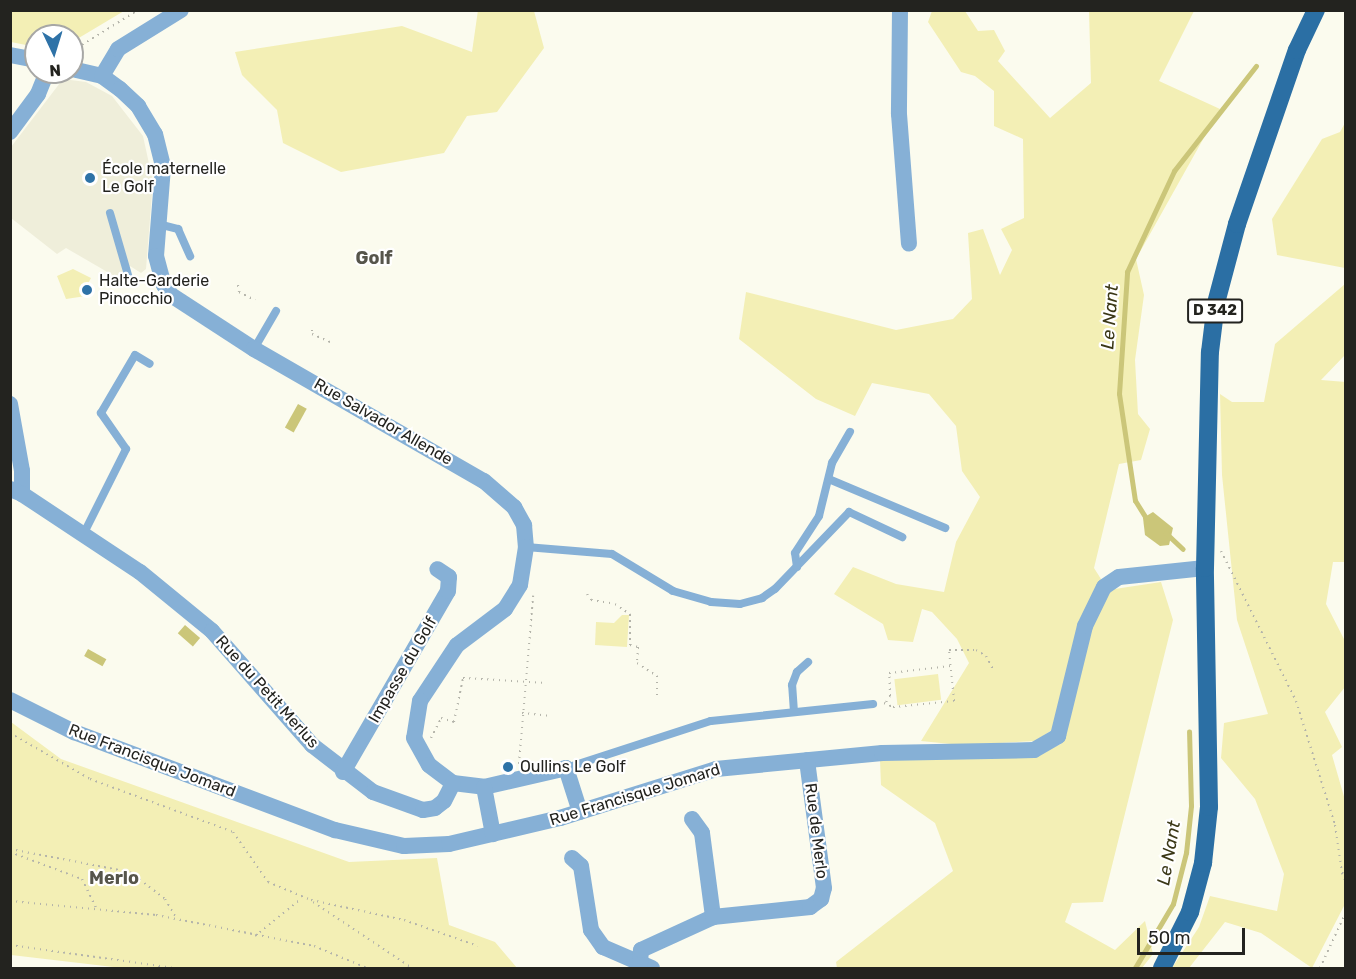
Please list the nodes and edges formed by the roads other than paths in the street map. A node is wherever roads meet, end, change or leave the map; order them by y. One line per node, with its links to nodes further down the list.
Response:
1 (181, 10): 5 (street)
2 (900, 10): 10 (street)
3 (1316, 10): 25 (main road, D 342)
4 (84, 72): 5 (street, Rue Salvador Allende)
5 (102, 76): 9 (street, Rue Salvador Allende)
6 (42, 84): 7 (street)
7 (10, 132)
8 (110, 213): 12 (lane)
9 (158, 224): 11 (lane); 14 (street, Rue Salvador Allende)
10 (909, 244)
11 (190, 256)
12 (130, 282)
13 (276, 311): 14 (lane)
14 (254, 349): 23 (street, Rue Salvador Allende)
15 (150, 364): 21 (lane)
16 (10, 404): 19 (street)
17 (850, 432): 18 (lane)
18 (831, 480): 20 (lane); 24 (lane)
19 (16, 491): 21 (street, Rue du Petit Merlus)
20 (945, 528)
21 (84, 533): 33 (street, Rue du Petit Merlus)
22 (902, 537): 24 (lane)
23 (526, 546): 24 (lane); 34 (street, Rue Salvador Allende)
24 (796, 567)
25 (1205, 568): 31 (street, Rue Francisque Jomard); 42 (main road, D 342)
26 (437, 569): 33 (street, Impasse du Golf)
27 (808, 662): 30 (lane)
28 (10, 700): 38 (street, Rue Francisque Jomard)
29 (873, 704): 30 (lane)
30 (794, 712): 32 (lane)
31 (807, 760): 36 (street, Rue Francisque Jomard); 40 (street, Rue de Merlo)
32 (566, 768): 35 (street, Rue Salvador Allende); 36 (street)
33 (343, 772): 34 (street, Rue du Petit Merlus)
34 (453, 783): 35 (street, Rue Salvador Allende)
35 (484, 787): 38 (street)
36 (580, 812): 38 (street, Rue Francisque Jomard)
37 (692, 819): 40 (street)
38 (493, 834)
39 (572, 858): 41 (street, Rue de Merlo)
40 (713, 916): 41 (street, Rue de Merlo)
41 (646, 966)
42 (1162, 969)

